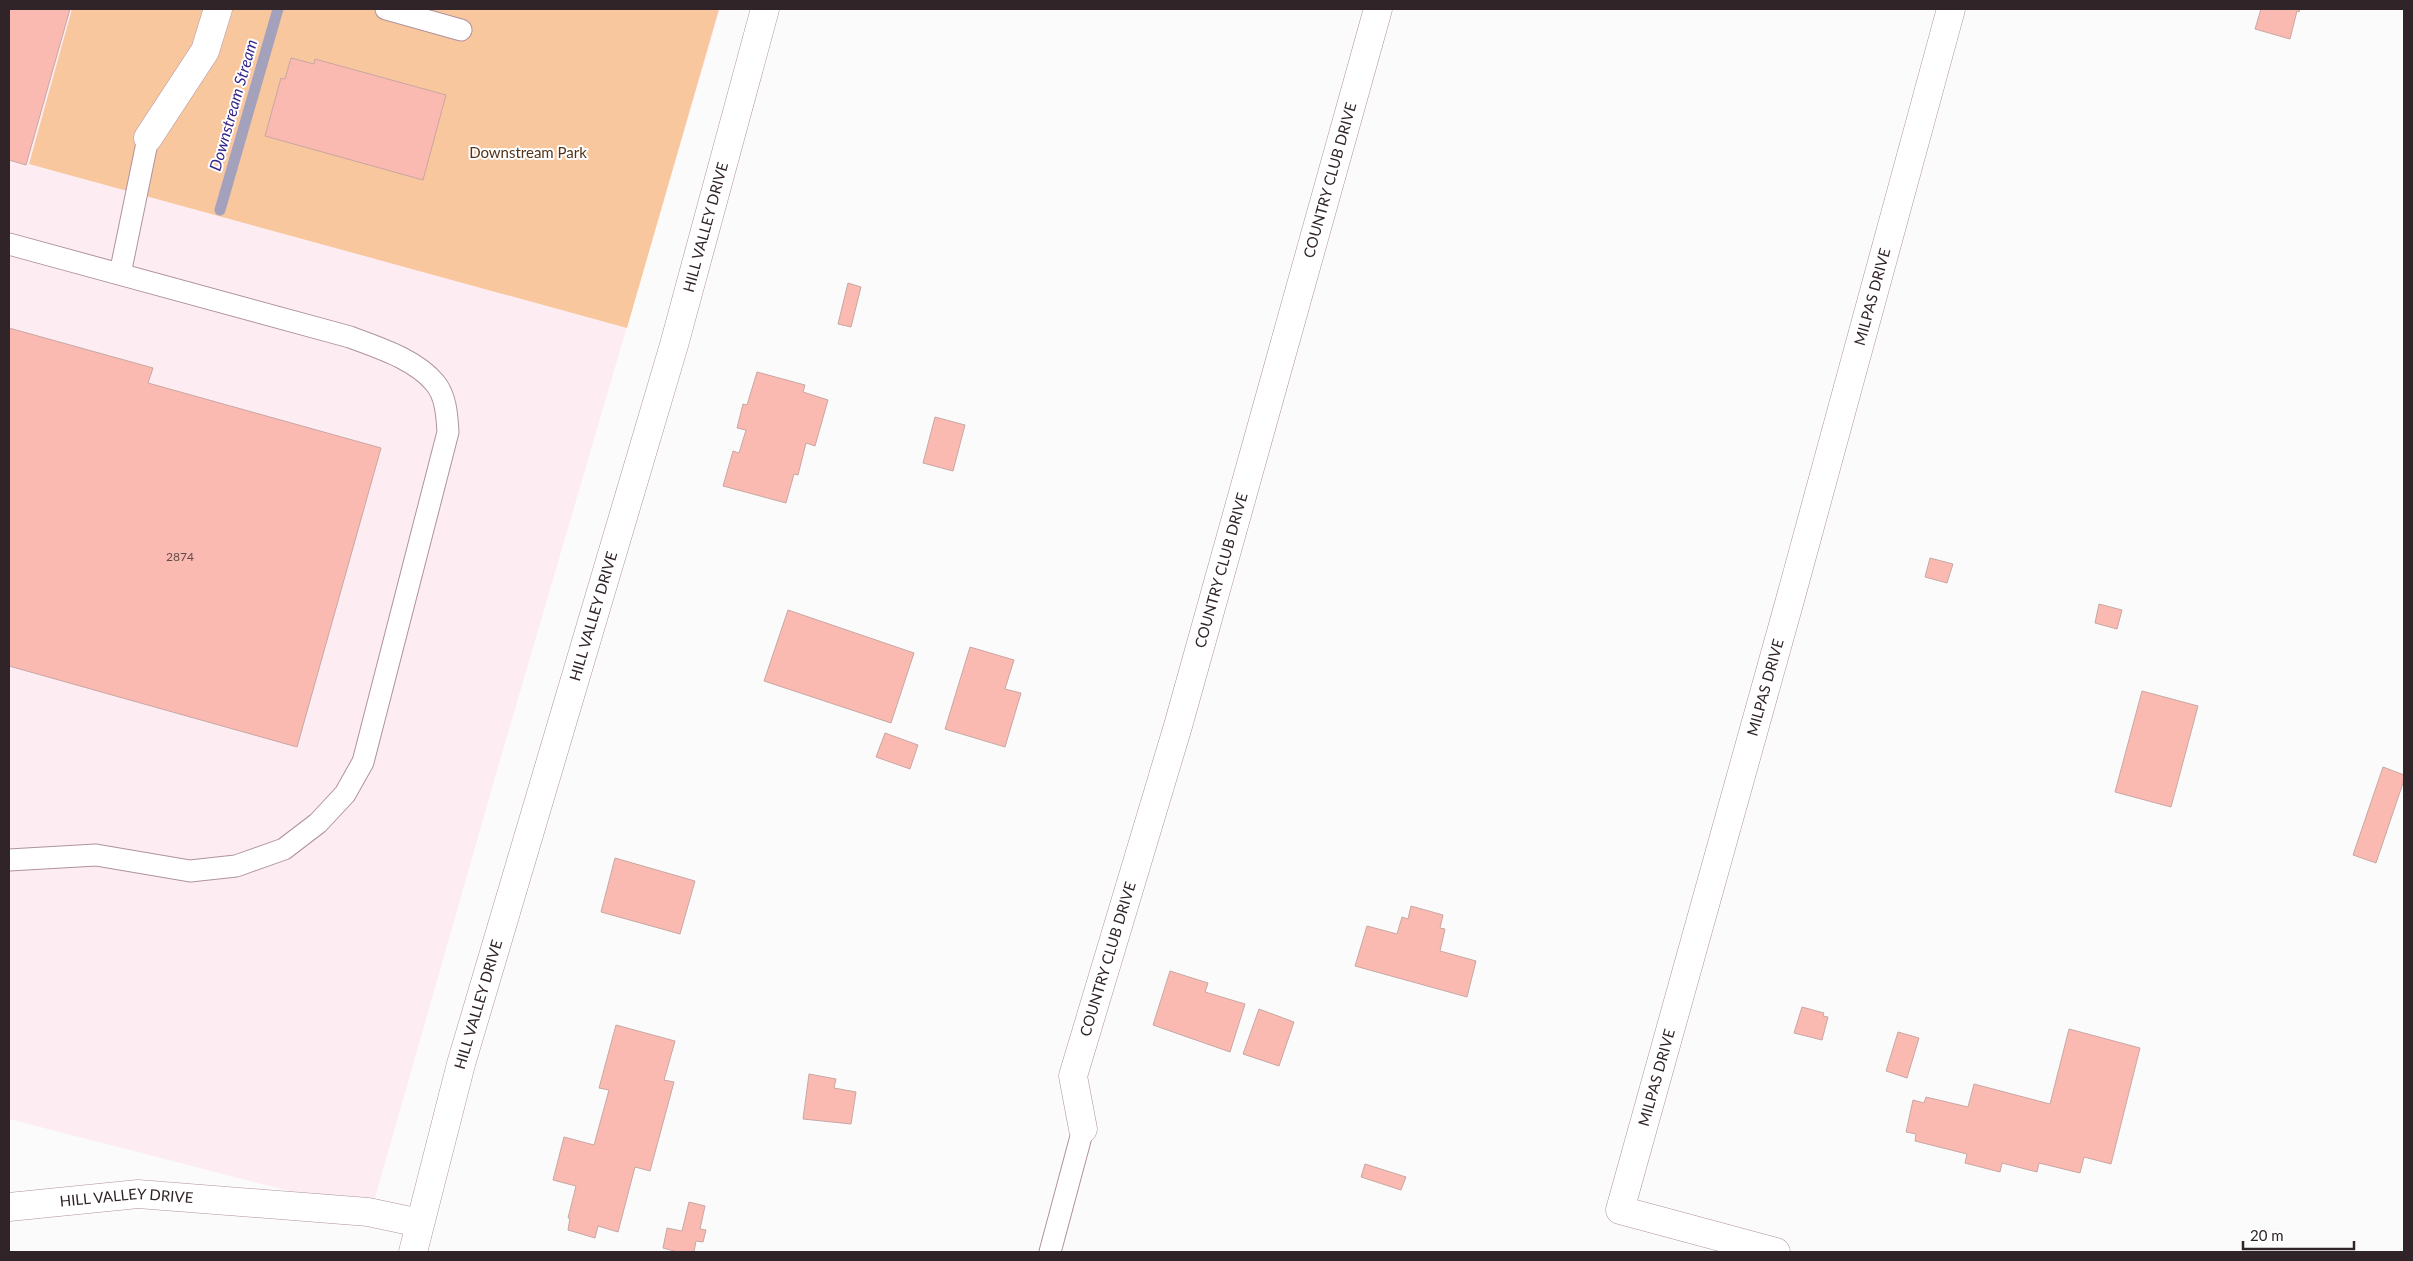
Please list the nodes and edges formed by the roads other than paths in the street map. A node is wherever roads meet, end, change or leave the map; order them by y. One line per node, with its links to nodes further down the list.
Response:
1 (218, 9): 7 (street)
2 (386, 9): 6 (lane)
3 (765, 9): 13 (street, HILL VALLEY DRIVE)
4 (1378, 9): 11 (street, COUNTRY CLUB DRIVE)
5 (1951, 9): 16 (street, MILPAS DRIVE)
6 (461, 30)
7 (148, 138): 9 (lane)
8 (9, 244): 9 (lane)
9 (120, 274): 10 (lane)
10 (9, 860)
11 (1082, 1130): 15 (lane)
12 (9, 1207): 13 (street, HILL VALLEY DRIVE)
13 (420, 1223): 14 (street, HILL VALLEY DRIVE)
14 (413, 1252)
15 (1050, 1252)
16 (1776, 1252)

